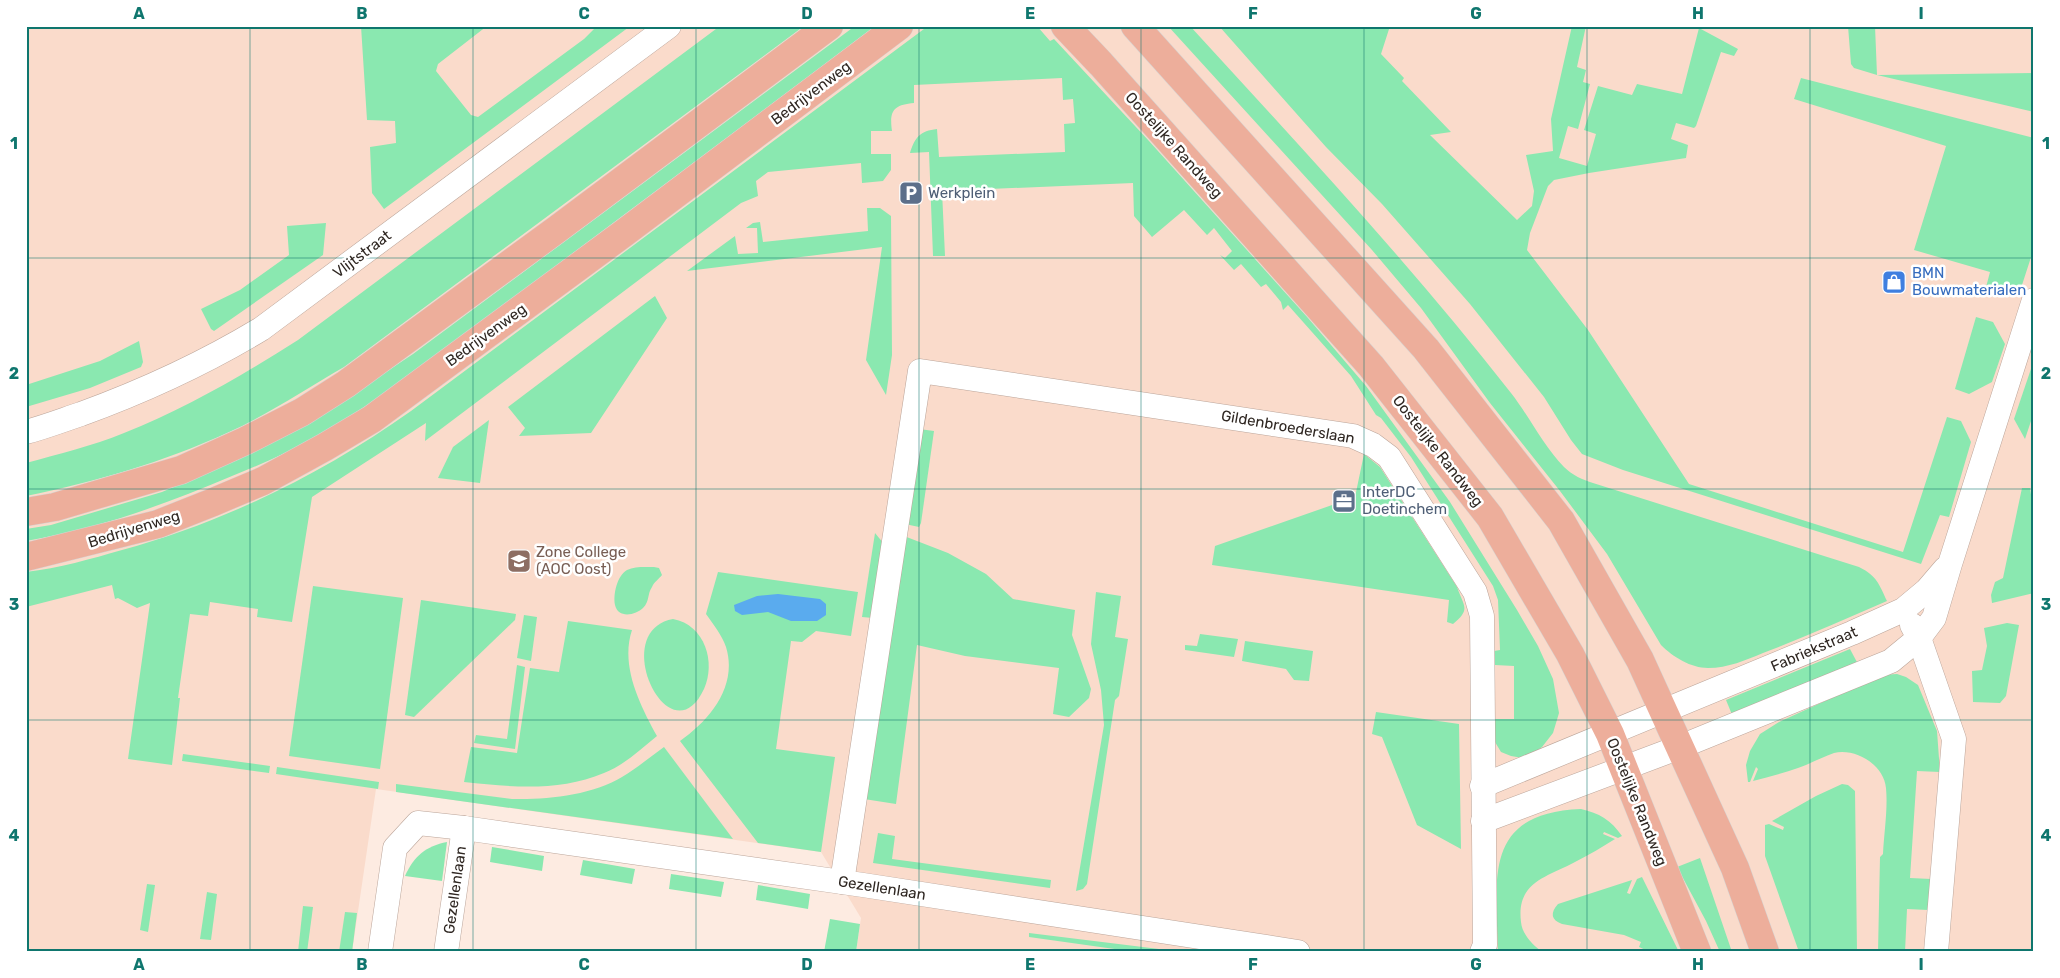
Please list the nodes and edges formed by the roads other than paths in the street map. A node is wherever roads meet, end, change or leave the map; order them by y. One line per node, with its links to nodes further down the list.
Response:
1 (669, 26): 7 (street, Vlijtstraat)
2 (829, 26): 8 (main road)
3 (900, 26): 9 (main road, Bedrijvenweg)
4 (1065, 26): 14 (main road, Oostelijke Randweg)
5 (1135, 26): 13 (main road)
6 (2034, 300): 10 (street, Fabriekstraat)
7 (26, 432)
8 (26, 512)
9 (26, 557)
10 (1950, 564): 11 (street, Fabriekstraat); 12 (street, Fabriekstraat)
11 (1903, 610): 12 (street); 13 (street, Fabriekstraat)
12 (1919, 638): 15 (street, Fabriekstraat); 27 (street)
13 (1664, 712): 14 (street, Fabriekstraat); 15 (main road)
14 (1610, 734): 16 (main road, Oostelijke Randweg); 17 (street)
15 (1680, 747): 16 (street, Fabriekstraat); 26 (main road)
16 (1623, 768): 18 (street); 25 (main road, Oostelijke Randweg)
17 (1482, 786): 18 (street, Gildenbroederslaan); 20 (street, Gildenbroederslaan)
18 (1483, 820): 24 (street, Gildenbroederslaan)
19 (464, 828): 20 (street, Gezellenlaan); 21 (street, Gezellenlaan); 22 (street, Gezellenlaan)
20 (842, 882): 23 (street, Gezellenlaan)
21 (380, 952)
22 (446, 952)
23 (1298, 952)
24 (1482, 952)
25 (1697, 952)
26 (1765, 952)
27 (1936, 952)

